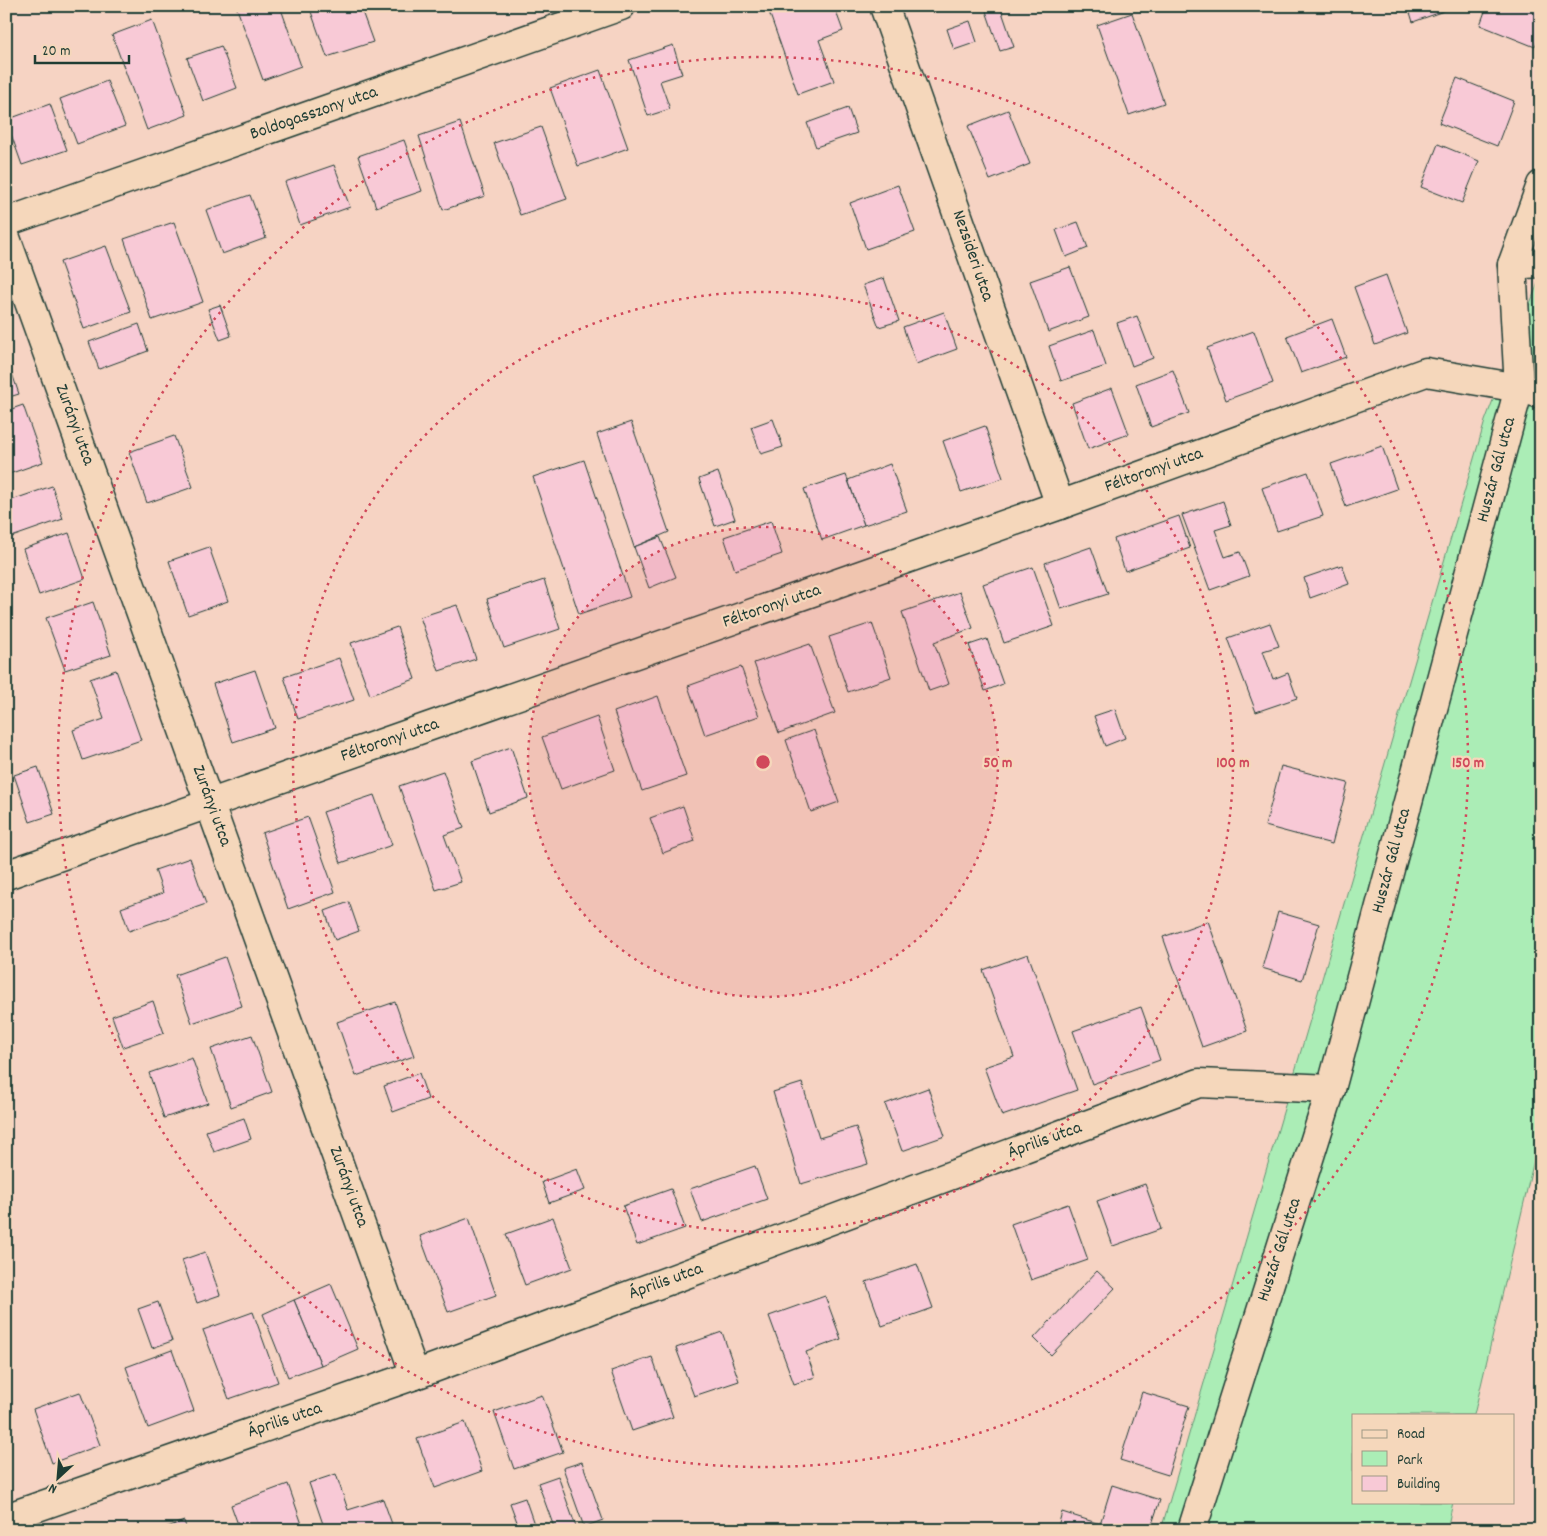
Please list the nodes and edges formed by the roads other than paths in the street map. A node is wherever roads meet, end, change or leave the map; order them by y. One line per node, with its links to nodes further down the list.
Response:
1 (621, 6): 4 (street, Boldogasszony utca)
2 (884, 6): 9 (street, Nezsideri utca)
3 (1541, 185): 7 (street, Huszár Gál utca)
4 (6, 222)
5 (6, 238): 10 (street, Zurányi utca)
6 (1541, 263): 7 (street)
7 (1512, 265): 8 (street, Huszár Gál utca)
8 (1530, 391): 9 (street, Féltoronyi utca); 12 (street, Huszár Gál utca)
9 (1060, 505): 10 (street, Féltoronyi utca)
10 (210, 805): 11 (street, Féltoronyi utca); 13 (street, Zurányi utca)
11 (6, 875)
12 (1331, 1089): 13 (street, Április utca); 15 (street, Huszár Gál utca)
13 (415, 1375): 14 (street, Április utca)
14 (6, 1518)
15 (1192, 1530)

